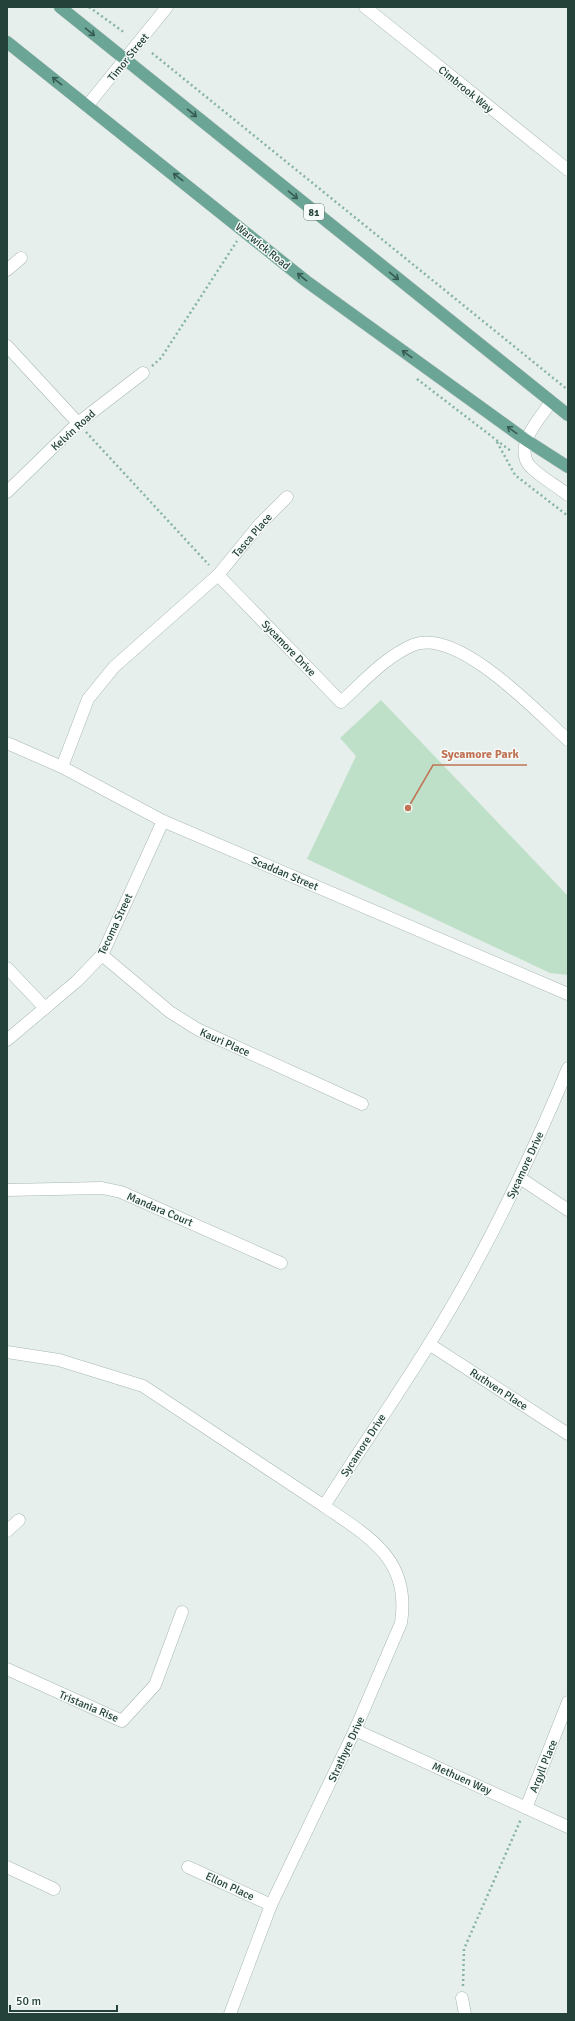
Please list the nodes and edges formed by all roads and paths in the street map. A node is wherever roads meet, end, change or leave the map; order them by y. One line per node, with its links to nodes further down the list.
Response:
1 (60, 7): 8 (main road, 81, one-way to 8)
2 (89, 7): 5 (path)
3 (167, 7): 8 (street, Timor Street)
4 (365, 7): 10 (street, Cimbrook Way)
5 (125, 33)
6 (7, 42): 9 (main road, Warwick Road, one-way to 6)
7 (152, 54): 16 (path)
8 (125, 60): 9 (street, Timor Street); 17 (main road, 81, one-way to 17)
9 (87, 106): 20 (main road, Warwick Road, one-way to 9)
10 (568, 170)
11 (238, 241): 15 (path)
12 (21, 258): 13 (street)
13 (7, 270)
14 (7, 346): 19 (street)
15 (143, 373): 19 (street, Kelvin Road)
16 (568, 390)
17 (551, 402): 18 (main road, 81); 20 (street)
18 (568, 415)
19 (78, 423): 22 (street, Kelvin Road); 25 (path)
20 (526, 440): 21 (main road, Warwick Road); 23 (street)
21 (568, 467)
22 (7, 492)
23 (568, 495)
24 (287, 497): 25 (street, Tasca Place)
25 (218, 575): 26 (street, Sycamore Drive); 28 (street)
26 (568, 740)
27 (7, 743): 28 (street, Scaddan Street)
28 (62, 767): 29 (street, Scaddan Street)
29 (163, 821): 30 (street, Tecoma Street); 32 (street, Scaddan Street)
30 (102, 955): 33 (street, Tecoma Street); 36 (street, Kauri Place)
31 (7, 968): 33 (street)
32 (568, 994)
33 (45, 1008): 34 (street, Tecoma Street)
34 (7, 1040)
35 (568, 1068): 37 (street, Sycamore Drive)
36 (362, 1104)
37 (520, 1178): 39 (street); 41 (street, Sycamore Drive)
38 (7, 1190): 40 (street, Mandara Court)
39 (568, 1210)
40 (281, 1263)
41 (429, 1344): 43 (street, Ruthven Place); 44 (street, Sycamore Drive)
42 (7, 1352): 44 (street)
43 (568, 1434)
44 (324, 1506): 50 (street, Strathyre Drive)
45 (19, 1520): 46 (street)
46 (7, 1531)
47 (182, 1612): 48 (street, Tristania Rise)
48 (7, 1669)
49 (568, 1702): 51 (street, Argyll Place)
50 (355, 1730): 51 (street, Methuen Way); 56 (street, Strathyre Drive)
51 (526, 1808): 52 (street, Methuen Way); 57 (path)
52 (568, 1826)
53 (7, 1867): 55 (street)
54 (188, 1867): 56 (street, Ellon Place)
55 (54, 1889)
56 (272, 1906): 58 (street, Strathyre Drive)
57 (462, 1998): 59 (street)
58 (230, 2014)
59 (465, 2014)

